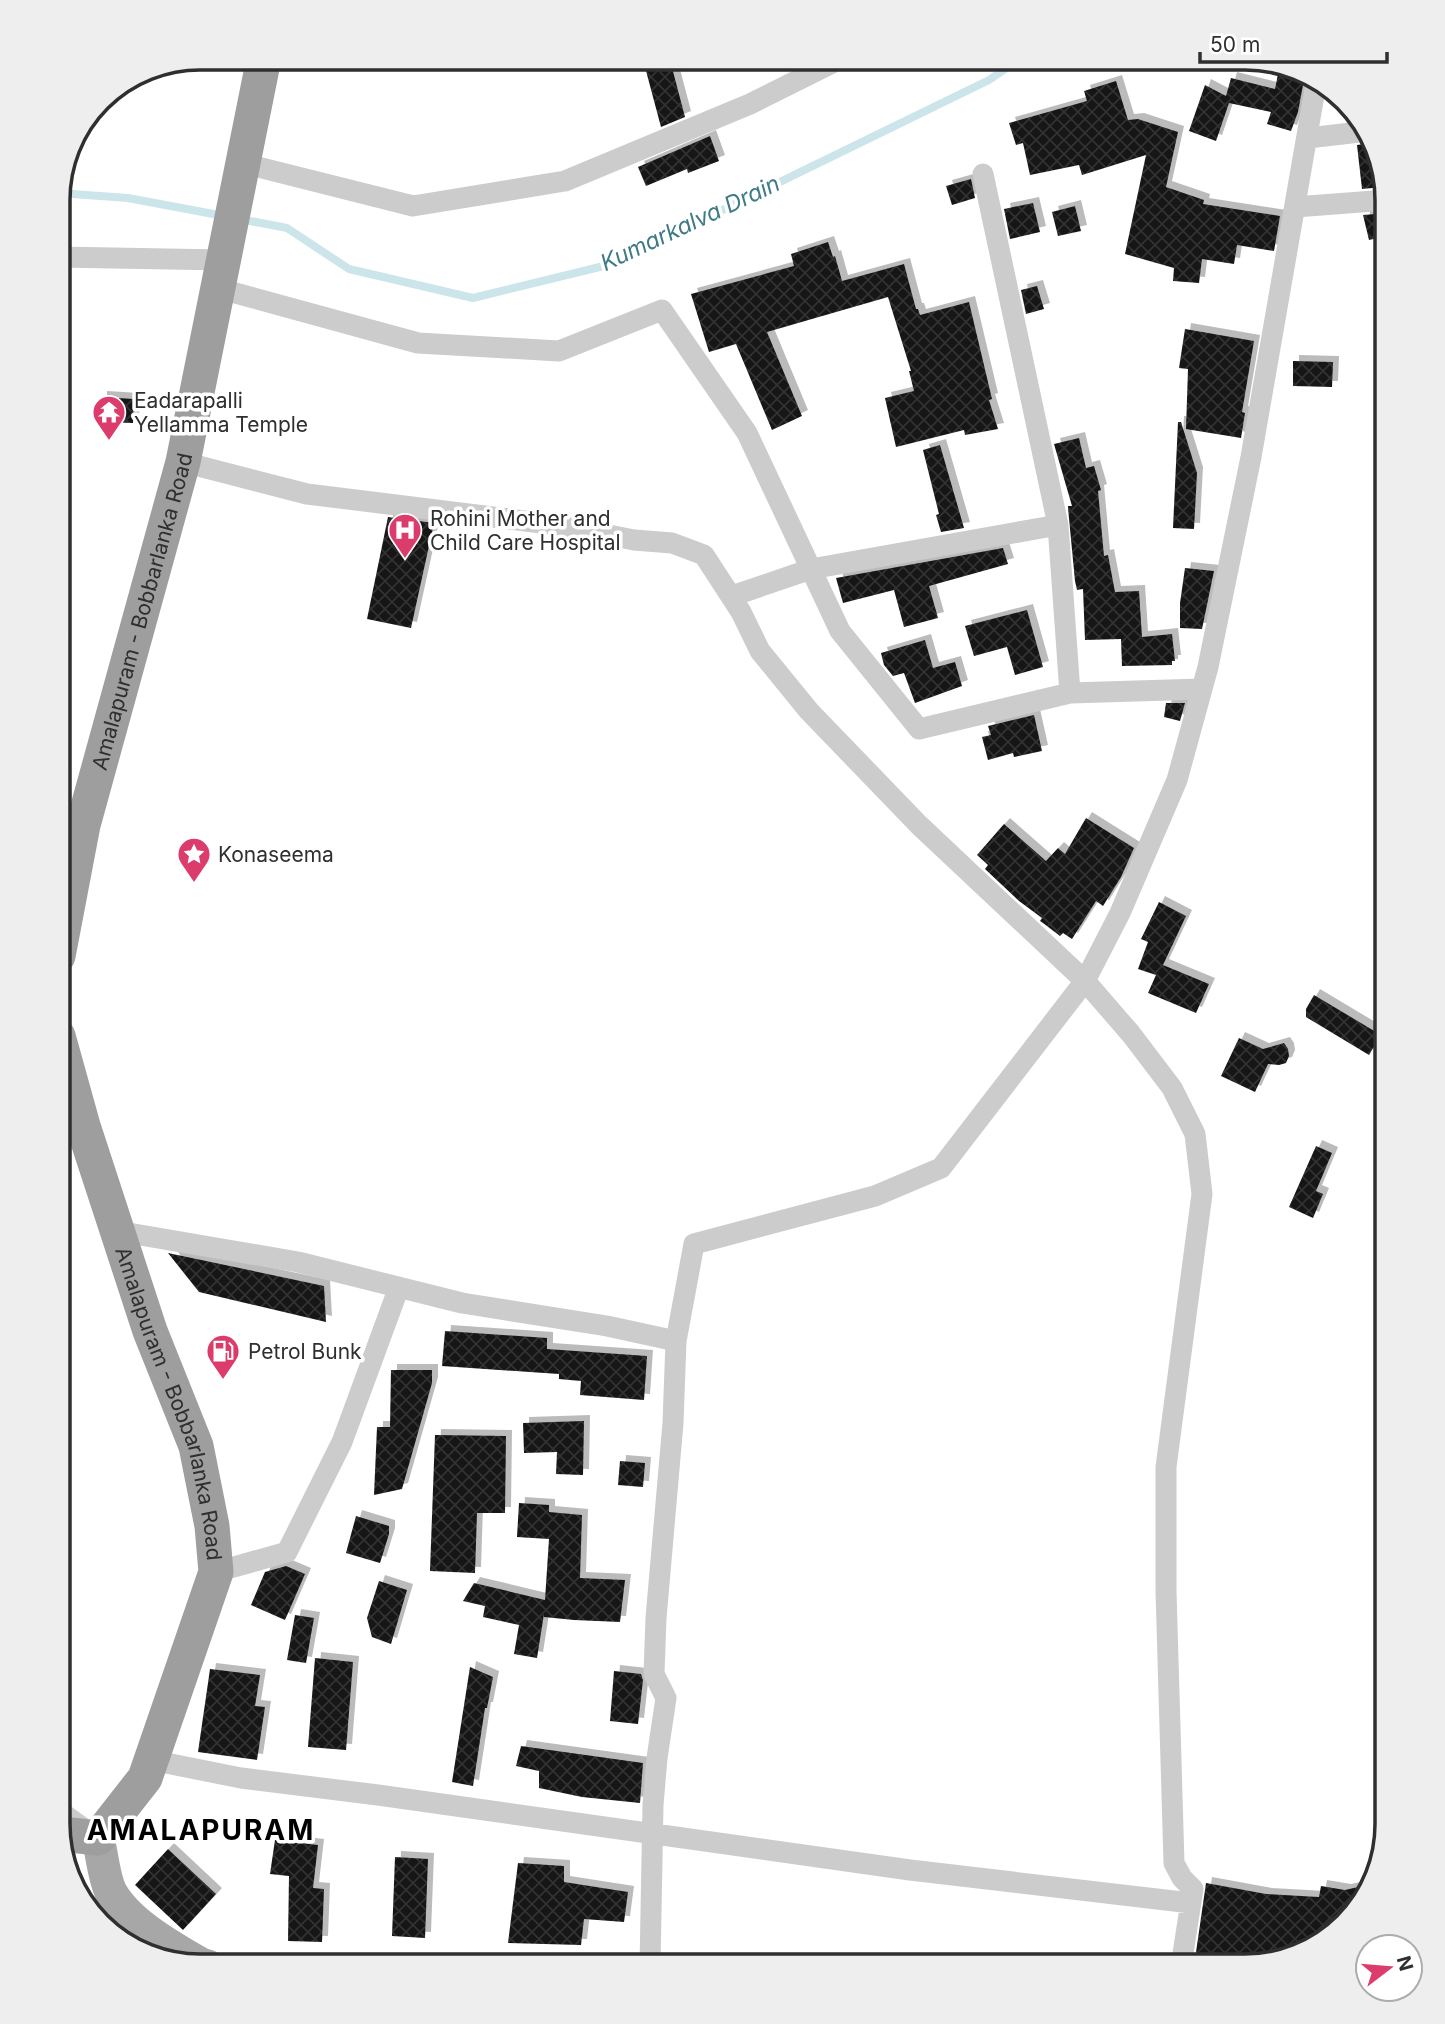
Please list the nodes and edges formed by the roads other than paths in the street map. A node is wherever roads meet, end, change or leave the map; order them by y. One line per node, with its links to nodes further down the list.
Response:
1 (261, 70): 6 (highway, Amalapuram - Bobbarlanka Road)
2 (818, 70): 6 (street)
3 (1315, 91): 5 (street)
4 (1356, 132): 5 (street)
5 (1308, 138): 9 (street)
6 (242, 163): 10 (highway, Amalapuram - Bobbarlanka Road)
7 (983, 174): 13 (street)
8 (1375, 201): 9 (street)
9 (1295, 207): 16 (street)
10 (225, 246): 11 (street); 12 (highway, Amalapuram - Bobbarlanka Road); 14 (street)
11 (70, 256)
12 (183, 462): 15 (street); 18 (highway, Amalapuram - Bobbarlanka Road)
13 (1058, 525): 14 (street); 17 (street)
14 (811, 569): 15 (street); 17 (street)
15 (732, 596): 19 (street)
16 (1202, 689): 17 (street); 19 (street)
17 (1070, 693)
18 (70, 852)
19 (1085, 981): 23 (street); 30 (street)
20 (70, 1079): 21 (highway, Amalapuram - Bobbarlanka Road)
21 (117, 1231): 22 (street); 24 (highway, Amalapuram - Bobbarlanka Road)
22 (399, 1287): 23 (street); 24 (street)
23 (676, 1340): 27 (street)
24 (216, 1572): 25 (highway, Amalapuram - Bobbarlanka Road)
25 (151, 1760): 27 (street); 29 (highway, Amalapuram - Bobbarlanka Road)
26 (70, 1819): 29 (street)
27 (652, 1833): 30 (street); 33 (street)
28 (71, 1835): 29 (highway)
29 (98, 1839): 31 (main road)
30 (1191, 1903): 34 (street)
31 (120, 1921): 32 (main road)
32 (185, 1953)
33 (650, 1954)
34 (1183, 1954)

